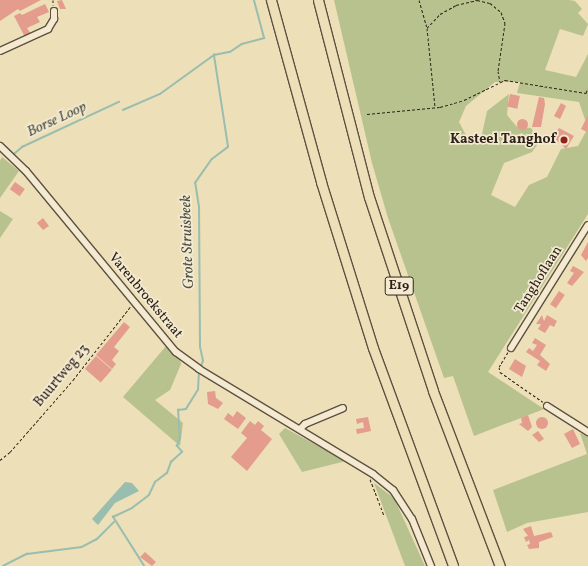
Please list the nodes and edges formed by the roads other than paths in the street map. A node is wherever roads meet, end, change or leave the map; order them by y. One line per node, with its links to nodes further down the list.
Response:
1 (271, 0): 13 (highway)
2 (318, 0): 14 (highway, E19)
3 (54, 11): 4 (street)
4 (0, 51)
5 (0, 146): 10 (street, Varenbroekstraat)
6 (588, 225): 7 (street, Tanghoflaan)
7 (511, 348)
8 (547, 406): 11 (street)
9 (343, 408): 10 (street)
10 (300, 429): 12 (street, Varenbroekstraat)
11 (588, 432)
12 (431, 566)
13 (453, 566)
14 (500, 566)

